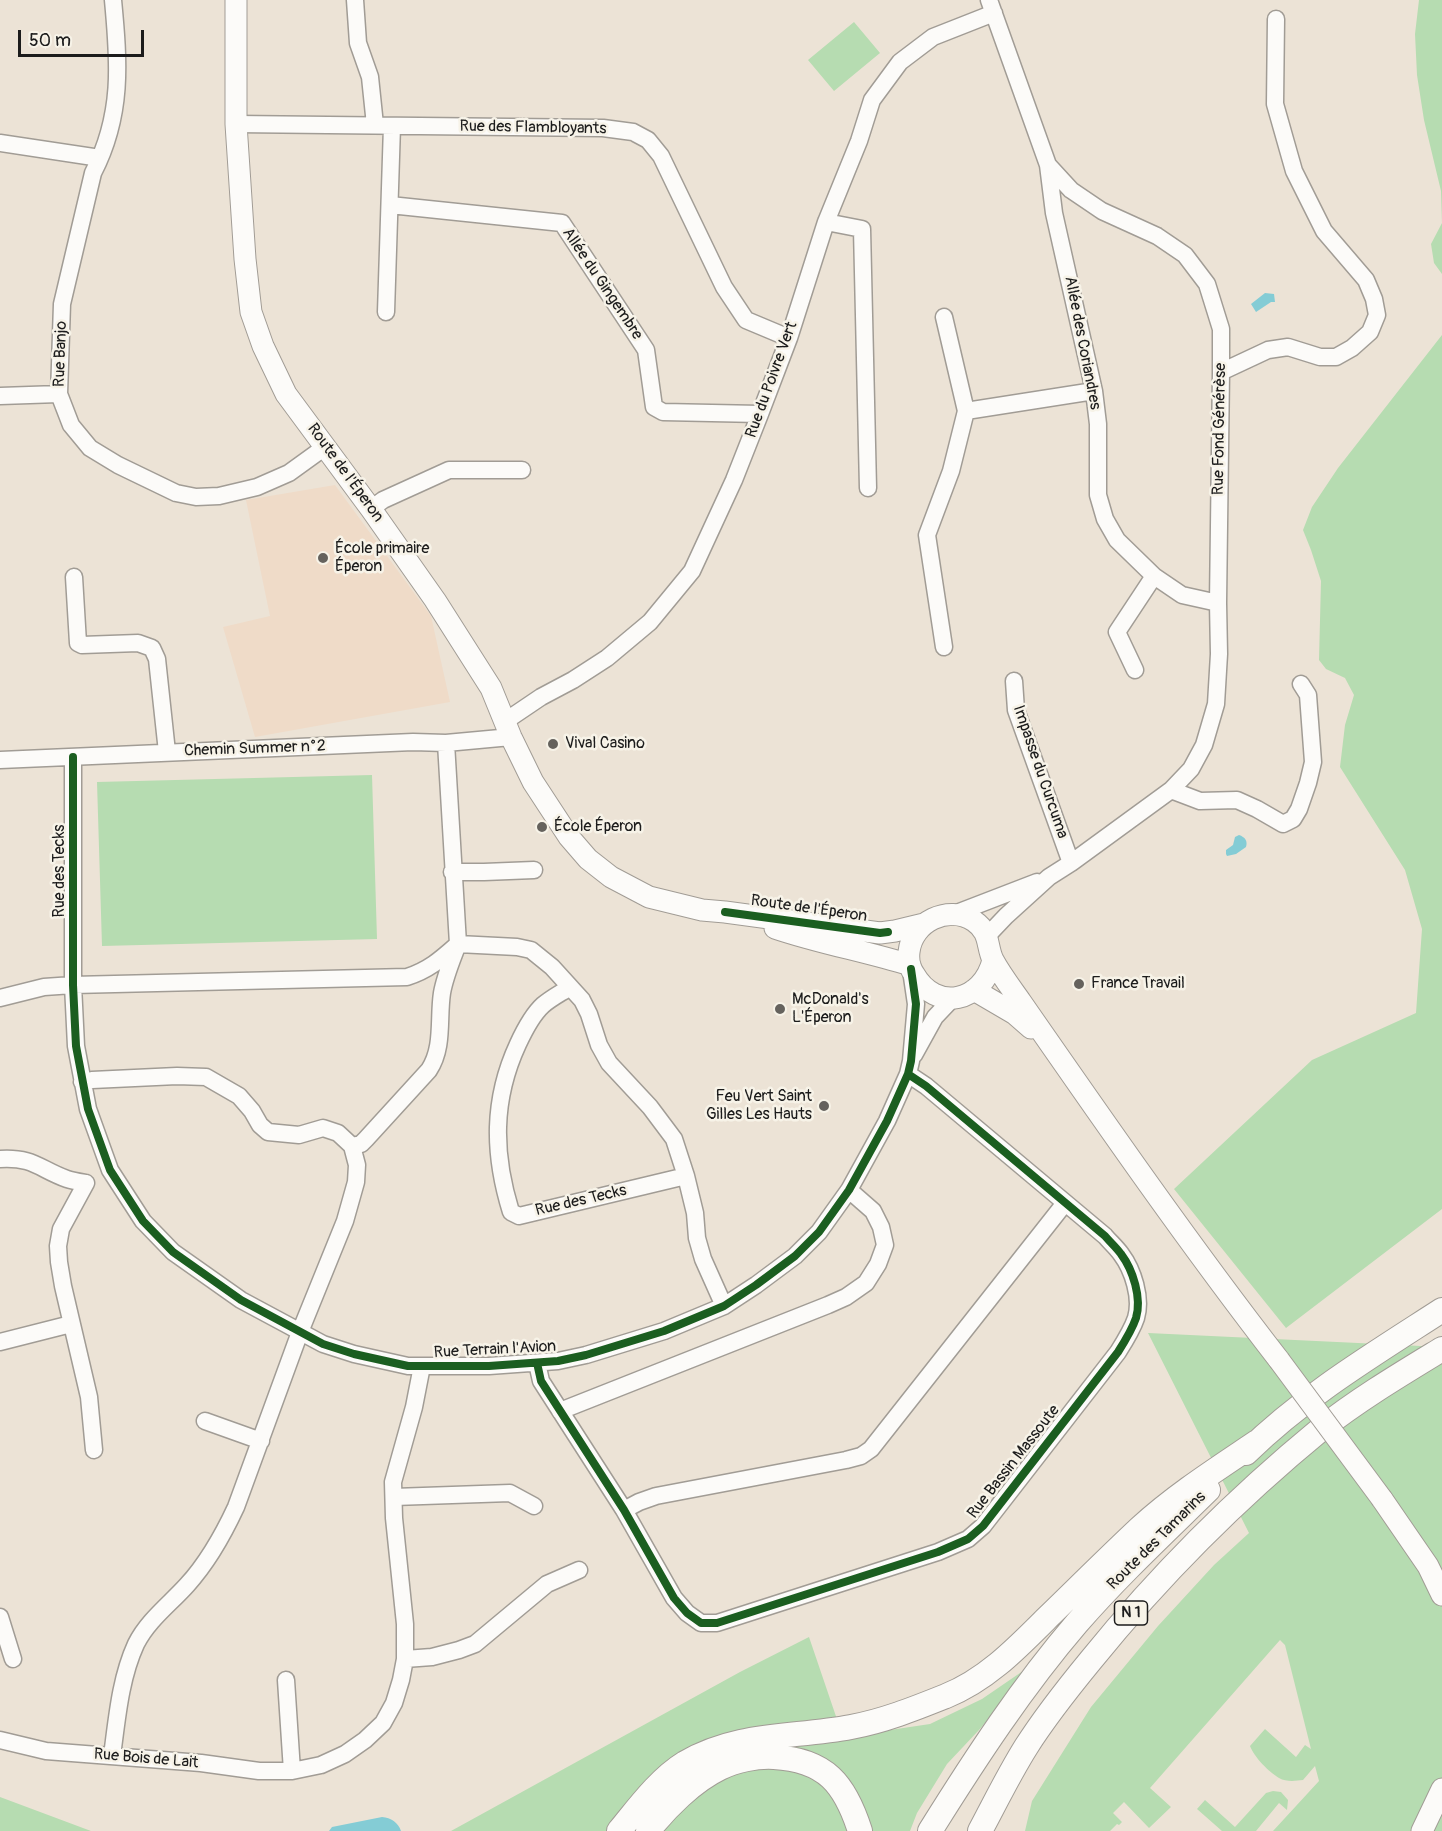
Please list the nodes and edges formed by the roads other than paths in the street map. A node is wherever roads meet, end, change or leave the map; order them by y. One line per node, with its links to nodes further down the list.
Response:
1 (113, 0): 10 (street, Rue Banjo)
2 (236, 0): 6 (main road, Route de l'Éperon)
3 (355, 0): 7 (street)
4 (992, 6): 11 (street, Rue Fond Générèse); 13 (street, Rue du Poivre Vert)
5 (1276, 19): 17 (street)
6 (236, 124): 7 (street, Rue des Flambloyants); 23 (main road, Route de l'Éperon)
7 (375, 125): 8 (street, Rue des Flambloyants)
8 (392, 126): 12 (street); 16 (street, Rue des Flambloyants)
9 (0, 143): 10 (street)
10 (100, 158): 19 (street, Rue Banjo)
11 (1048, 165): 17 (street, Rue Fond Générèse); 18 (street, Allée des Coriandres)
12 (390, 205): 14 (street); 22 (street, Allée du Gingembre)
13 (826, 222): 16 (street, Rue du Poivre Vert); 25 (street)
14 (386, 312)
15 (944, 317): 21 (street)
16 (789, 338): 22 (street, Rue du Poivre Vert)
17 (1221, 372): 29 (street, Rue Fond Générèse)
18 (1094, 391): 21 (street); 27 (street, Allée des Coriandres)
19 (59, 394): 20 (street); 23 (street, Rue Banjo)
20 (0, 396)
21 (966, 411): 30 (street)
22 (760, 414): 34 (street, Rue du Poivre Vert)
23 (326, 447): 26 (main road, Route de l'Éperon)
24 (522, 470): 26 (street)
25 (868, 489)
26 (371, 509): 34 (main road, Route de l'Éperon)
27 (1154, 576): 29 (street, Allée des Coriandres); 31 (street)
28 (74, 577): 36 (street)
29 (1218, 603): 39 (street, Rue Fond Générèse)
30 (944, 647)
31 (1135, 670)
32 (1014, 681): 40 (street, Impasse du Curcuma)
33 (1301, 684): 39 (street)
34 (507, 729): 35 (street, Chemin Summer n°2); 44 (main road, Route de l'Éperon)
35 (446, 743): 36 (street, Chemin Summer n°2); 42 (street)
36 (167, 752): 37 (street, Chemin Summer n°2)
37 (73, 757): 38 (street, Chemin Summer n°2); 51 (street, Rue des Tecks)
38 (0, 760)
39 (1172, 790): 40 (street, Rue Fond Générèse)
40 (1071, 863): 43 (street, Rue Fond Générèse)
41 (534, 870): 42 (street)
42 (452, 872): 48 (street)
43 (1049, 876): 45 (street, Rue Fond Générèse); 47 (street, Rue Fond Générèse)
44 (726, 912): 46 (main road, Route de l'Éperon); 50 (main road, Route de l'Éperon)
45 (954, 914): 46 (main road); 47 (main road)
46 (924, 924): 50 (main road)
47 (987, 936): 49 (main road)
48 (458, 944): 51 (street); 52 (street); 59 (street)
49 (993, 960): 53 (main road); 56 (main road)
50 (910, 968): 55 (main road); 57 (street, Rue Terrain l'Avion)
51 (74, 985): 54 (street); 58 (street, Rue Terrain l'Avion)
52 (570, 987): 62 (street); 62 (street, Rue des Tecks)
53 (974, 990): 55 (main road); 56 (main road)
54 (0, 998)
55 (953, 998): 57 (street, Rue Terrain l'Avion)
56 (1052, 1046): 83 (main road, bridge)
57 (910, 1067): 64 (street, Rue Terrain l'Avion); 65 (street, Rue Bassin Massoute)
58 (82, 1082): 59 (street); 61 (street, Rue Terrain l'Avion)
59 (352, 1146): 69 (street)
60 (0, 1159): 63 (street)
61 (110, 1170): 63 (street); 69 (street, Rue Terrain l'Avion)
62 (686, 1176): 66 (street)
63 (86, 1183): 68 (street)
64 (849, 1190): 66 (street, Rue Terrain l'Avion); 74 (street)
65 (1065, 1203): 81 (street); 81 (street, Rue Bassin Massoute)
66 (724, 1306): 72 (street, Rue Terrain l'Avion)
67 (1442, 1310): 77 (highway, Route des Tamarins / N 1)
68 (71, 1324): 70 (street); 78 (street)
69 (300, 1332): 73 (street, Rue Terrain l'Avion); 76 (street)
70 (0, 1342)
71 (1442, 1348): 96 (highway, Route des Tamarins / N 1)
72 (537, 1363): 73 (street, Rue Terrain l'Avion); 74 (street, Rue Bassin Massoute)
73 (422, 1366): 79 (street, Rue Bois de Lait)
74 (560, 1411): 81 (street, Rue Bassin Massoute)
75 (205, 1421): 76 (street)
76 (261, 1441): 89 (street)
77 (1257, 1442): 92 (highway); 95 (highway, Route des Tamarins / N 1)
78 (94, 1450)
79 (394, 1497): 80 (street); 86 (street, Rue Bois de Lait)
80 (534, 1506)
81 (624, 1510)
82 (579, 1570): 86 (street)
83 (1442, 1595)
84 (0, 1617): 85 (street)
85 (13, 1659)
86 (405, 1659): 90 (street, Rue Bois de Lait)
87 (286, 1680): 90 (street)
88 (0, 1740): 89 (street, Rue Bois de Lait)
89 (112, 1756): 90 (street, Rue Bois de Lait)
90 (292, 1771)
91 (1442, 1789): 97 (main road)
92 (619, 1831)
93 (648, 1831): 94 (highway)
94 (861, 1831)
95 (930, 1831)
96 (980, 1831)
97 (1422, 1831)

